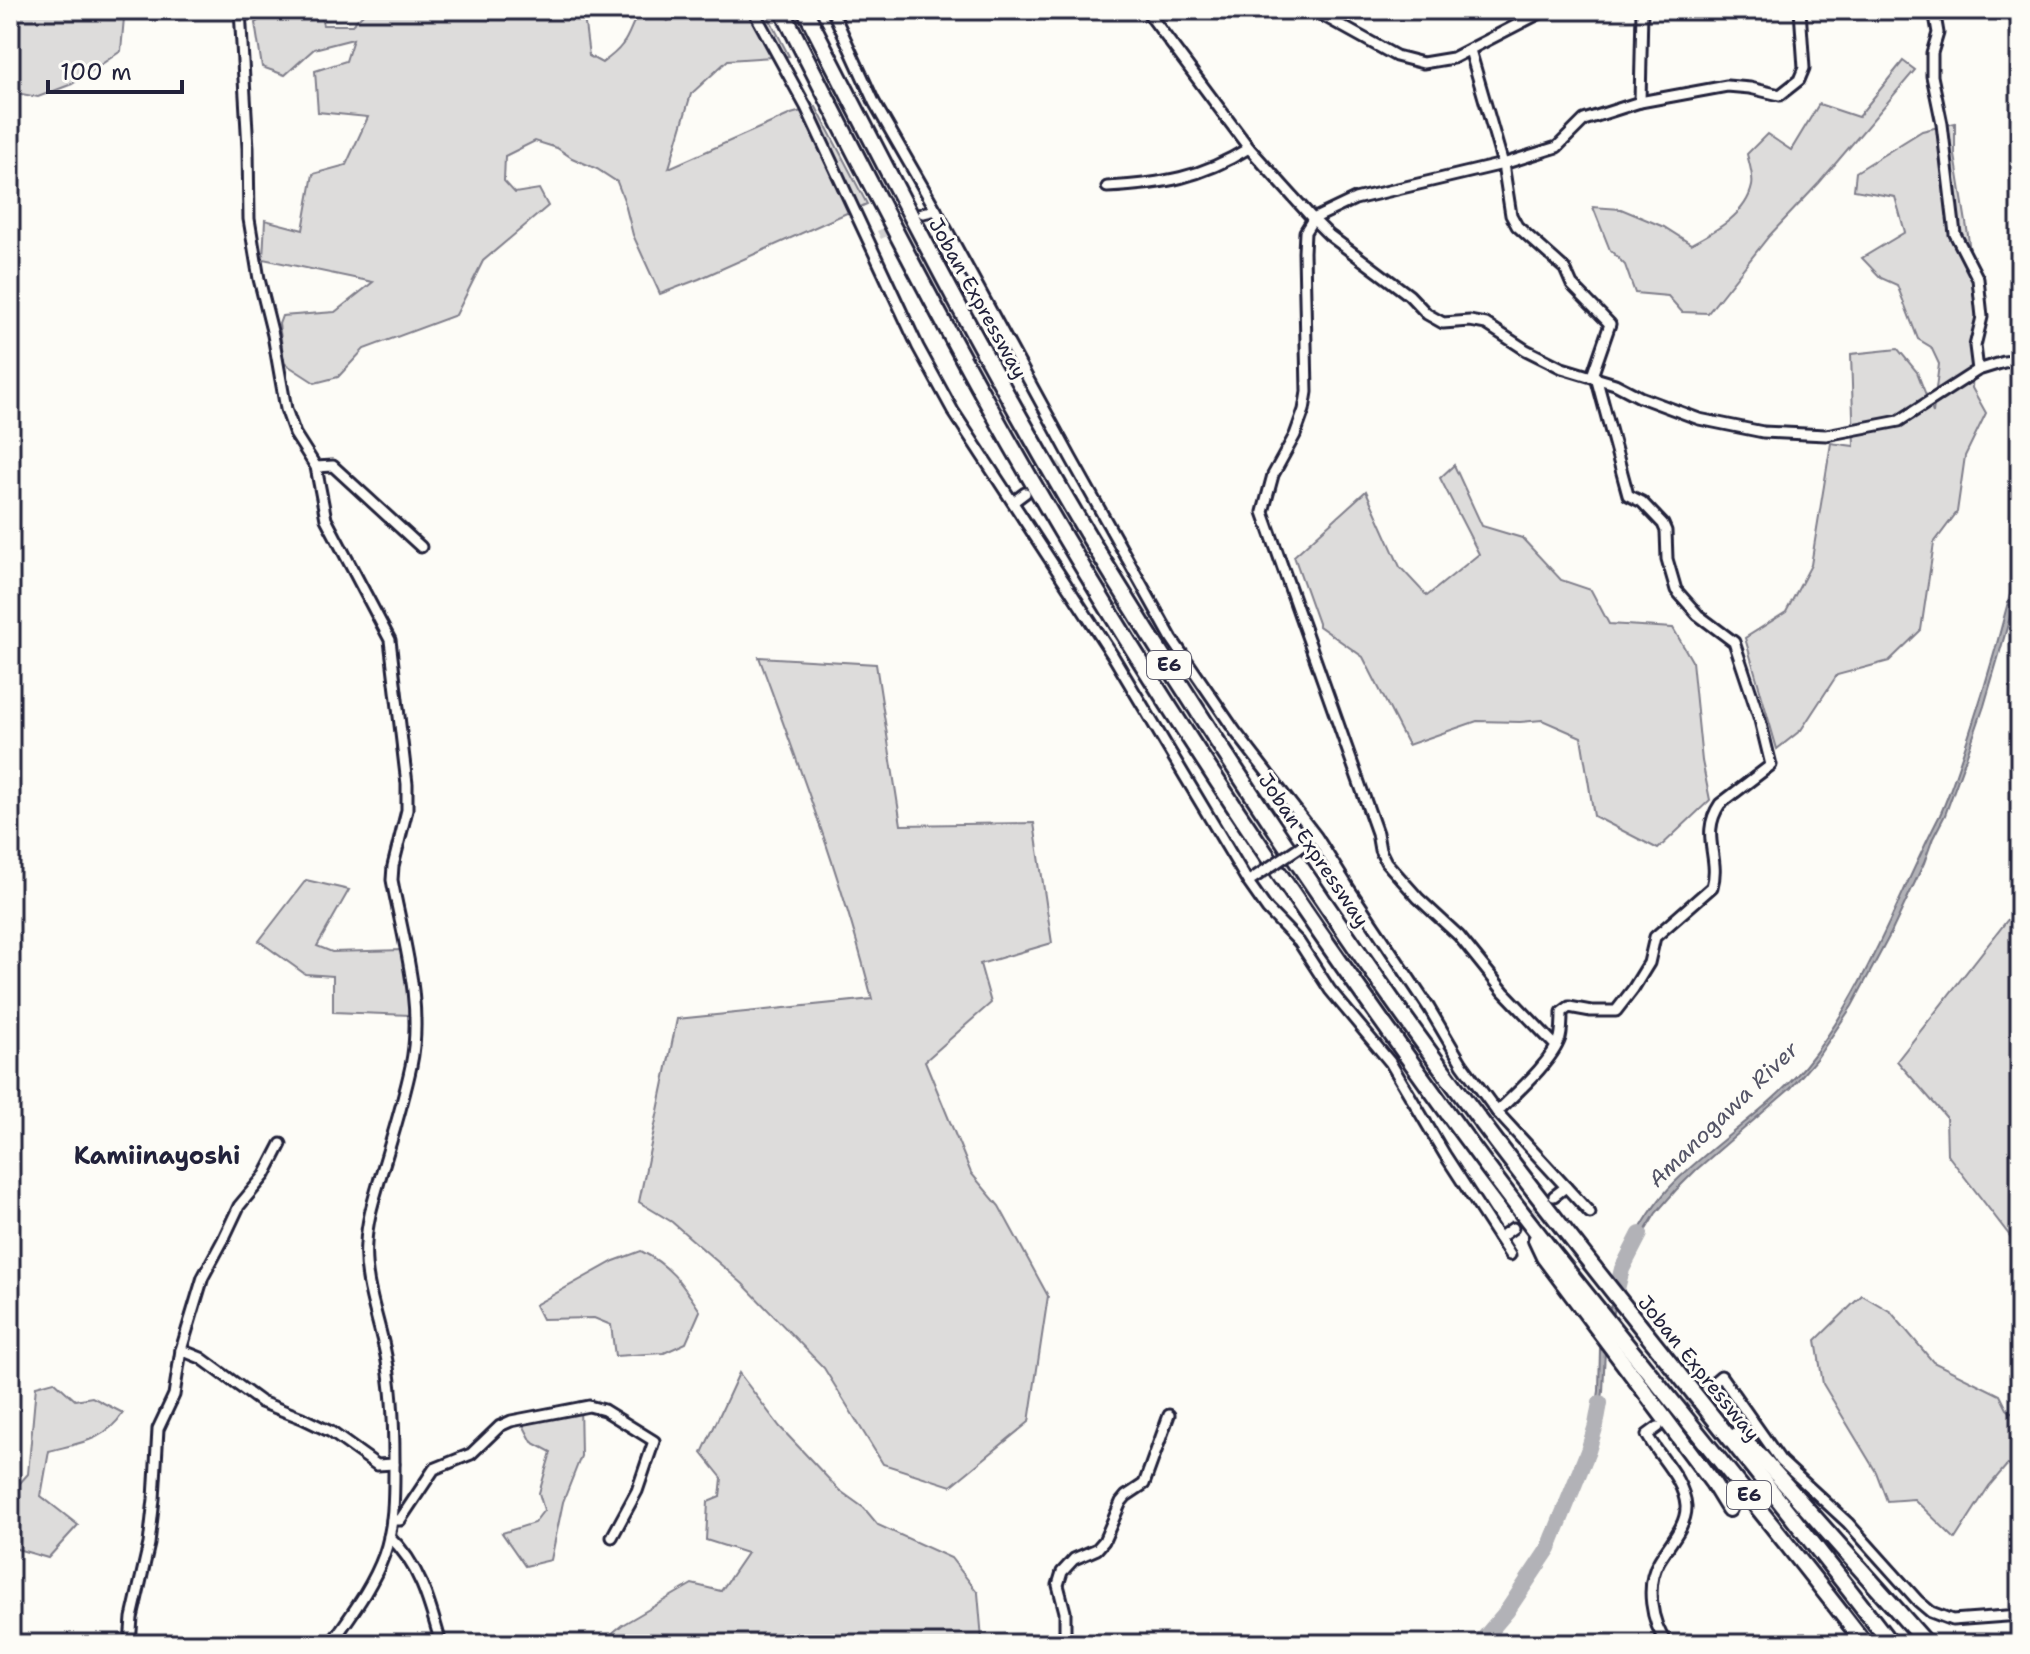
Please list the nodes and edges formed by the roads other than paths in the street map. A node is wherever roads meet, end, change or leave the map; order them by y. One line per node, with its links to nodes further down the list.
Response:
1 (240, 10): 25 (street)
2 (753, 10): 21 (street)
3 (782, 10): 36 (highway, Joban Expressway / E6)
4 (805, 10): 43 (highway, Joban Expressway / E6)
5 (832, 10): 17 (street)
6 (1146, 10): 14 (street)
7 (1313, 10): 12 (street)
8 (1546, 10): 12 (street)
9 (1642, 10): 13 (street)
10 (1800, 10): 13 (street)
11 (1934, 10): 23 (street)
12 (1470, 50): 15 (street)
13 (1640, 102): 15 (street)
14 (1249, 148): 16 (street); 19 (street)
15 (1503, 164): 19 (street); 24 (street)
16 (1107, 187)
17 (936, 210): 18 (street); 29 (street)
18 (923, 213)
19 (1313, 219): 24 (street); 31 (street)
20 (879, 235): 21 (street)
21 (870, 242): 27 (street)
22 (2020, 360): 23 (street)
23 (1978, 370): 24 (street)
24 (1594, 377): 31 (street)
25 (316, 467): 28 (street); 46 (street)
26 (1025, 493): 27 (street)
27 (1013, 502): 30 (street)
28 (421, 547)
29 (1313, 838): 30 (street, bridge); 32 (street)
30 (1250, 881): 39 (street)
31 (1556, 1046): 32 (street)
32 (1497, 1112): 34 (street)
33 (281, 1144): 41 (street)
34 (1566, 1187): 35 (street); 37 (street)
35 (1554, 1196)
36 (1521, 1210): 47 (highway); 57 (highway, Joban Expressway / E6)
37 (1590, 1213)
38 (1513, 1228): 39 (street)
39 (1499, 1238): 40 (street)
40 (1510, 1255)
41 (181, 1350): 46 (street); 52 (street)
42 (1707, 1388): 51 (street)
43 (1701, 1403): 58 (highway, Joban Expressway / E6); 59 (highway)
44 (1169, 1415): 55 (street)
45 (1658, 1427): 56 (street)
46 (394, 1464): 48 (street)
47 (1729, 1509)
48 (392, 1520): 49 (street); 50 (street)
49 (389, 1536): 53 (street); 54 (street)
50 (612, 1537)
51 (2020, 1615)
52 (130, 1644)
53 (331, 1644)
54 (441, 1644)
55 (1065, 1644)
56 (1667, 1644)
57 (1865, 1644)
58 (1891, 1644)
59 (1927, 1644)

